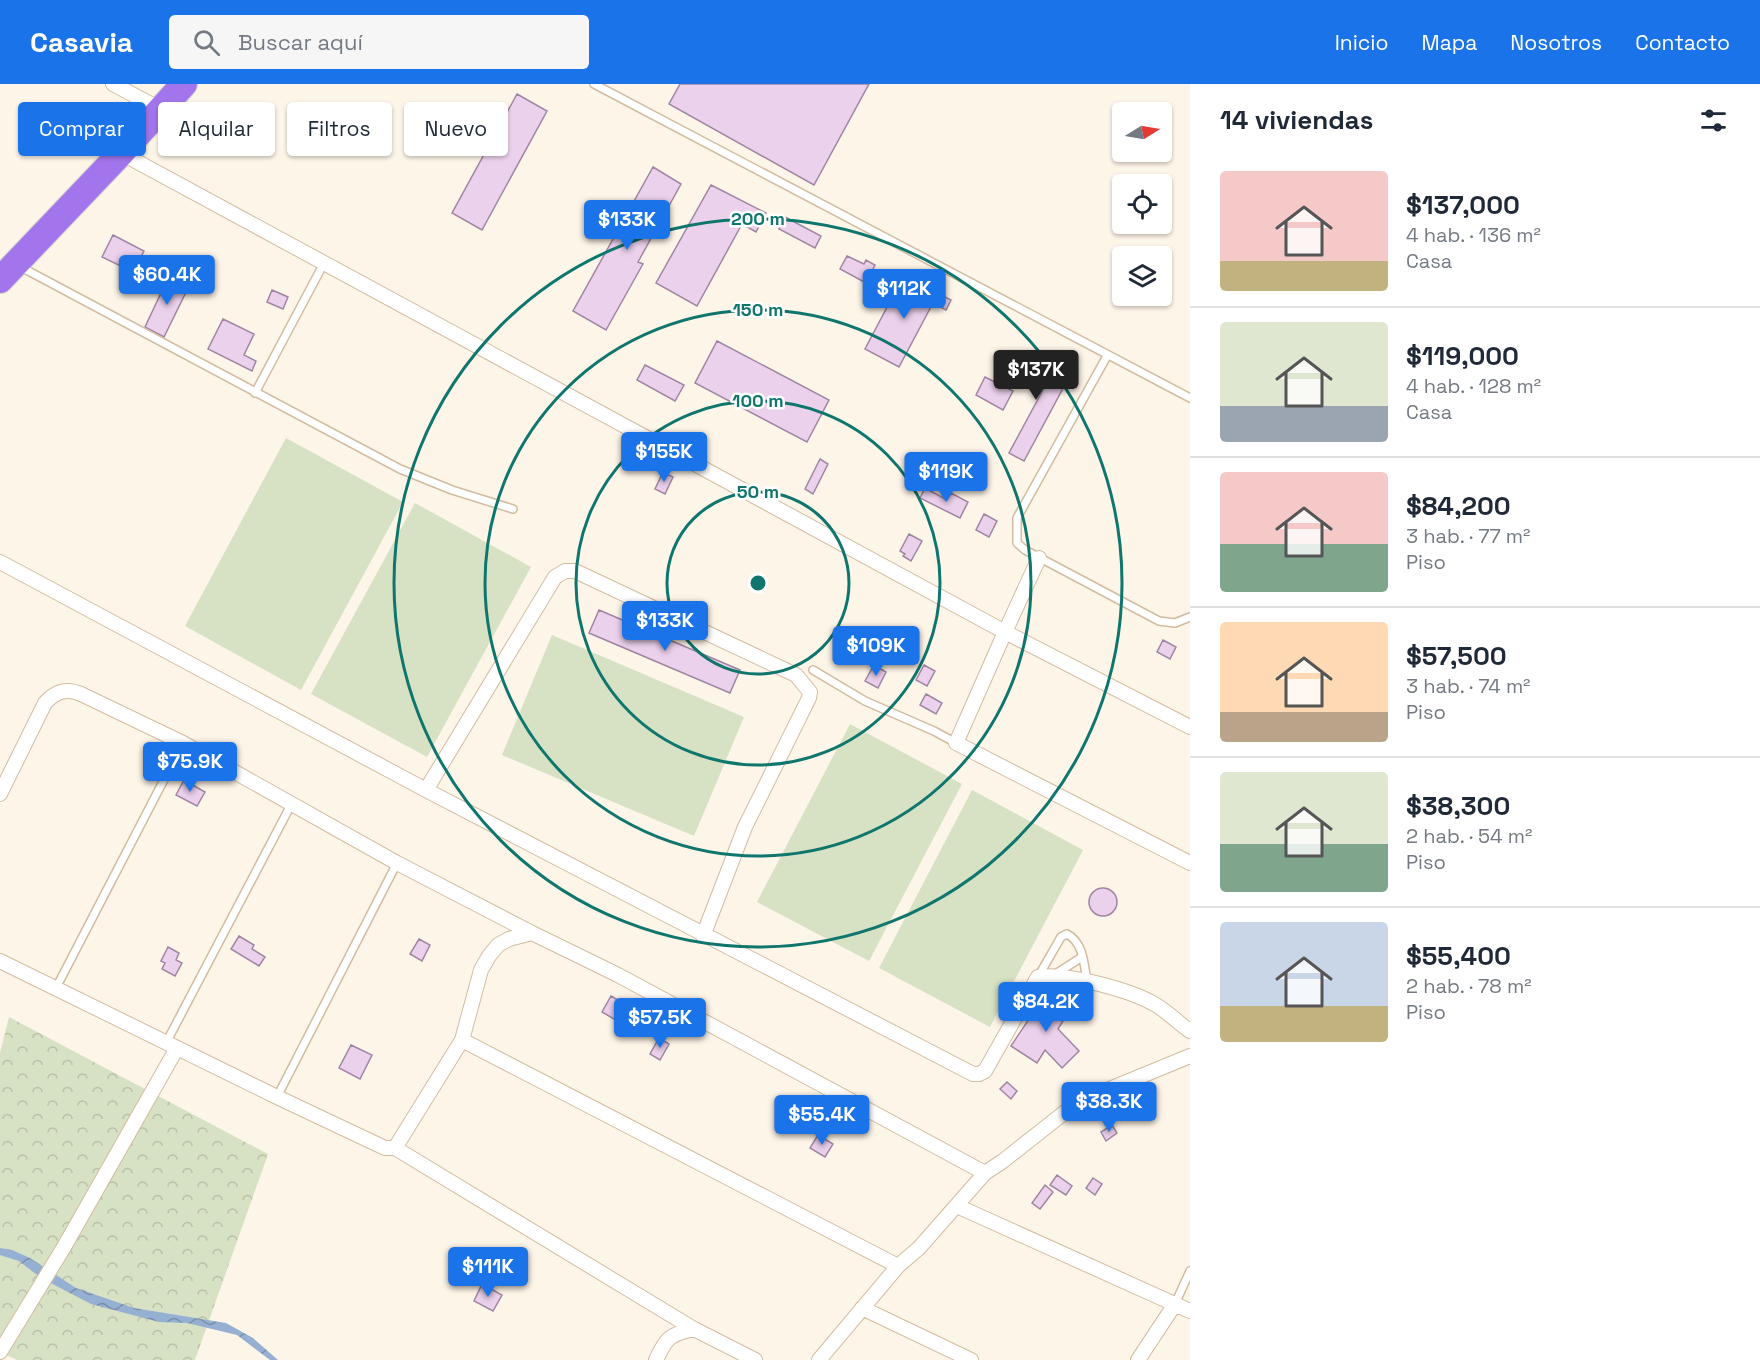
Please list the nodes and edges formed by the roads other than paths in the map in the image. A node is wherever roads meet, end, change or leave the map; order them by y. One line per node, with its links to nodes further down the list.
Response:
1 (113, 84): 5 (street)
2 (184, 84): 4 (highway)
3 (594, 84): 12 (lane)
4 (167, 102)
5 (158, 108)
6 (158, 111): 7 (highway)
7 (146, 125)
8 (118, 156): 11 (highway)
9 (127, 156): 10 (street)
10 (324, 263): 13 (lane); 19 (street)
11 (7, 272): 13 (lane)
12 (1107, 356): 14 (lane); 16 (lane)
13 (255, 393): 15 (lane)
14 (1190, 398)
15 (513, 509)
16 (1039, 558): 18 (lane); 19 (street)
17 (0, 562): 24 (street)
18 (1190, 617)
19 (1005, 632): 21 (street); 23 (street)
20 (813, 669): 23 (lane)
21 (1190, 727)
22 (183, 743): 25 (street); 26 (street); 35 (lane)
23 (956, 743): 28 (street)
24 (426, 790): 30 (street); 30 (street)
25 (0, 794)
26 (292, 803): 27 (street); 38 (lane)
27 (397, 863): 29 (street); 40 (lane)
28 (1190, 863)
29 (532, 933): 37 (street); 42 (street)
30 (704, 936): 33 (street)
31 (1082, 957): 33 (lane); 33 (lane); 34 (lane)
32 (0, 961): 35 (street)
33 (1045, 977): 34 (street)
34 (1088, 982): 36 (street)
35 (56, 988): 38 (street)
36 (1190, 1030)
37 (462, 1040): 41 (street); 44 (street)
38 (172, 1045): 40 (street); 50 (street)
39 (1190, 1056): 42 (street)
40 (277, 1097): 41 (street)
41 (395, 1148): 49 (street)
42 (985, 1173): 43 (street)
43 (957, 1206): 44 (street); 46 (street)
44 (898, 1266): 47 (street)
45 (1190, 1271): 46 (lane)
46 (1174, 1304): 48 (street); 55 (street)
47 (862, 1308): 53 (street); 54 (street)
48 (1190, 1311)
49 (694, 1329): 51 (street); 52 (street)
50 (0, 1352)
51 (656, 1360)
52 (756, 1360)
53 (819, 1360)
54 (971, 1360)
55 (1138, 1360)

